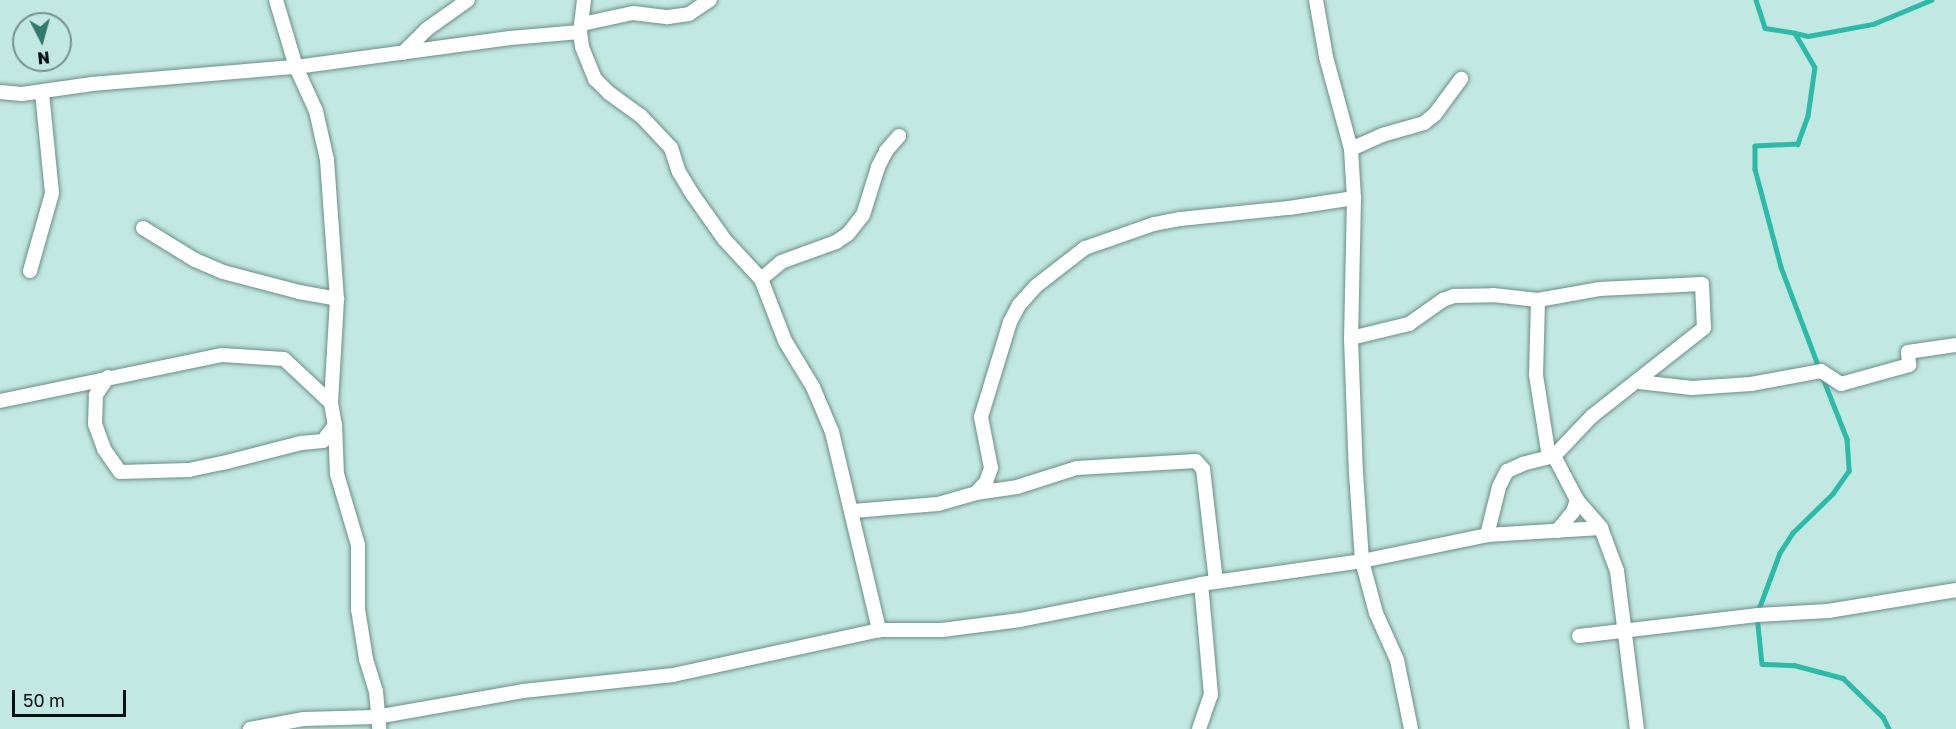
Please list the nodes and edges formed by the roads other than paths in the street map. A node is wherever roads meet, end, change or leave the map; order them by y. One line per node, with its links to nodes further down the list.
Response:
1 (276, 0): 8 (street)
2 (468, 0): 7 (street)
3 (584, 0): 6 (street)
4 (710, 0): 6 (street)
5 (1316, 0): 13 (street)
6 (581, 28): 7 (street); 17 (street)
7 (403, 53): 8 (street)
8 (296, 67): 11 (street); 18 (street)
9 (1461, 80): 13 (street)
10 (0, 92): 11 (street)
11 (42, 92): 16 (street)
12 (899, 136): 17 (street)
13 (1351, 149): 14 (street)
14 (1354, 198): 20 (street); 28 (street)
15 (143, 228): 18 (street)
16 (30, 270)
17 (761, 279): 30 (street)
18 (337, 299): 25 (street)
19 (1538, 300): 20 (street); 23 (street); 27 (street)
20 (1351, 338): 34 (street)
21 (1956, 345): 23 (street)
22 (108, 377): 24 (street); 25 (street); 26 (street)
23 (1639, 382): 27 (street)
24 (0, 401)
25 (331, 403): 26 (street)
26 (335, 425): 41 (street)
27 (1551, 457): 29 (street); 33 (street)
28 (976, 493): 30 (street); 35 (street)
29 (1577, 500): 31 (street); 32 (street)
30 (853, 511): 38 (street)
31 (1601, 528): 32 (street); 39 (street)
32 (1557, 531): 33 (street)
33 (1487, 535): 34 (street)
34 (1362, 561): 35 (street); 44 (street)
35 (1216, 581): 36 (street)
36 (1201, 584): 38 (street); 43 (street)
37 (1956, 590): 39 (street)
38 (879, 630): 41 (street)
39 (1626, 630): 40 (street); 45 (street)
40 (1579, 636)
41 (378, 723): 42 (street)
42 (250, 729)
43 (1199, 729)
44 (1411, 729)
45 (1637, 729)

